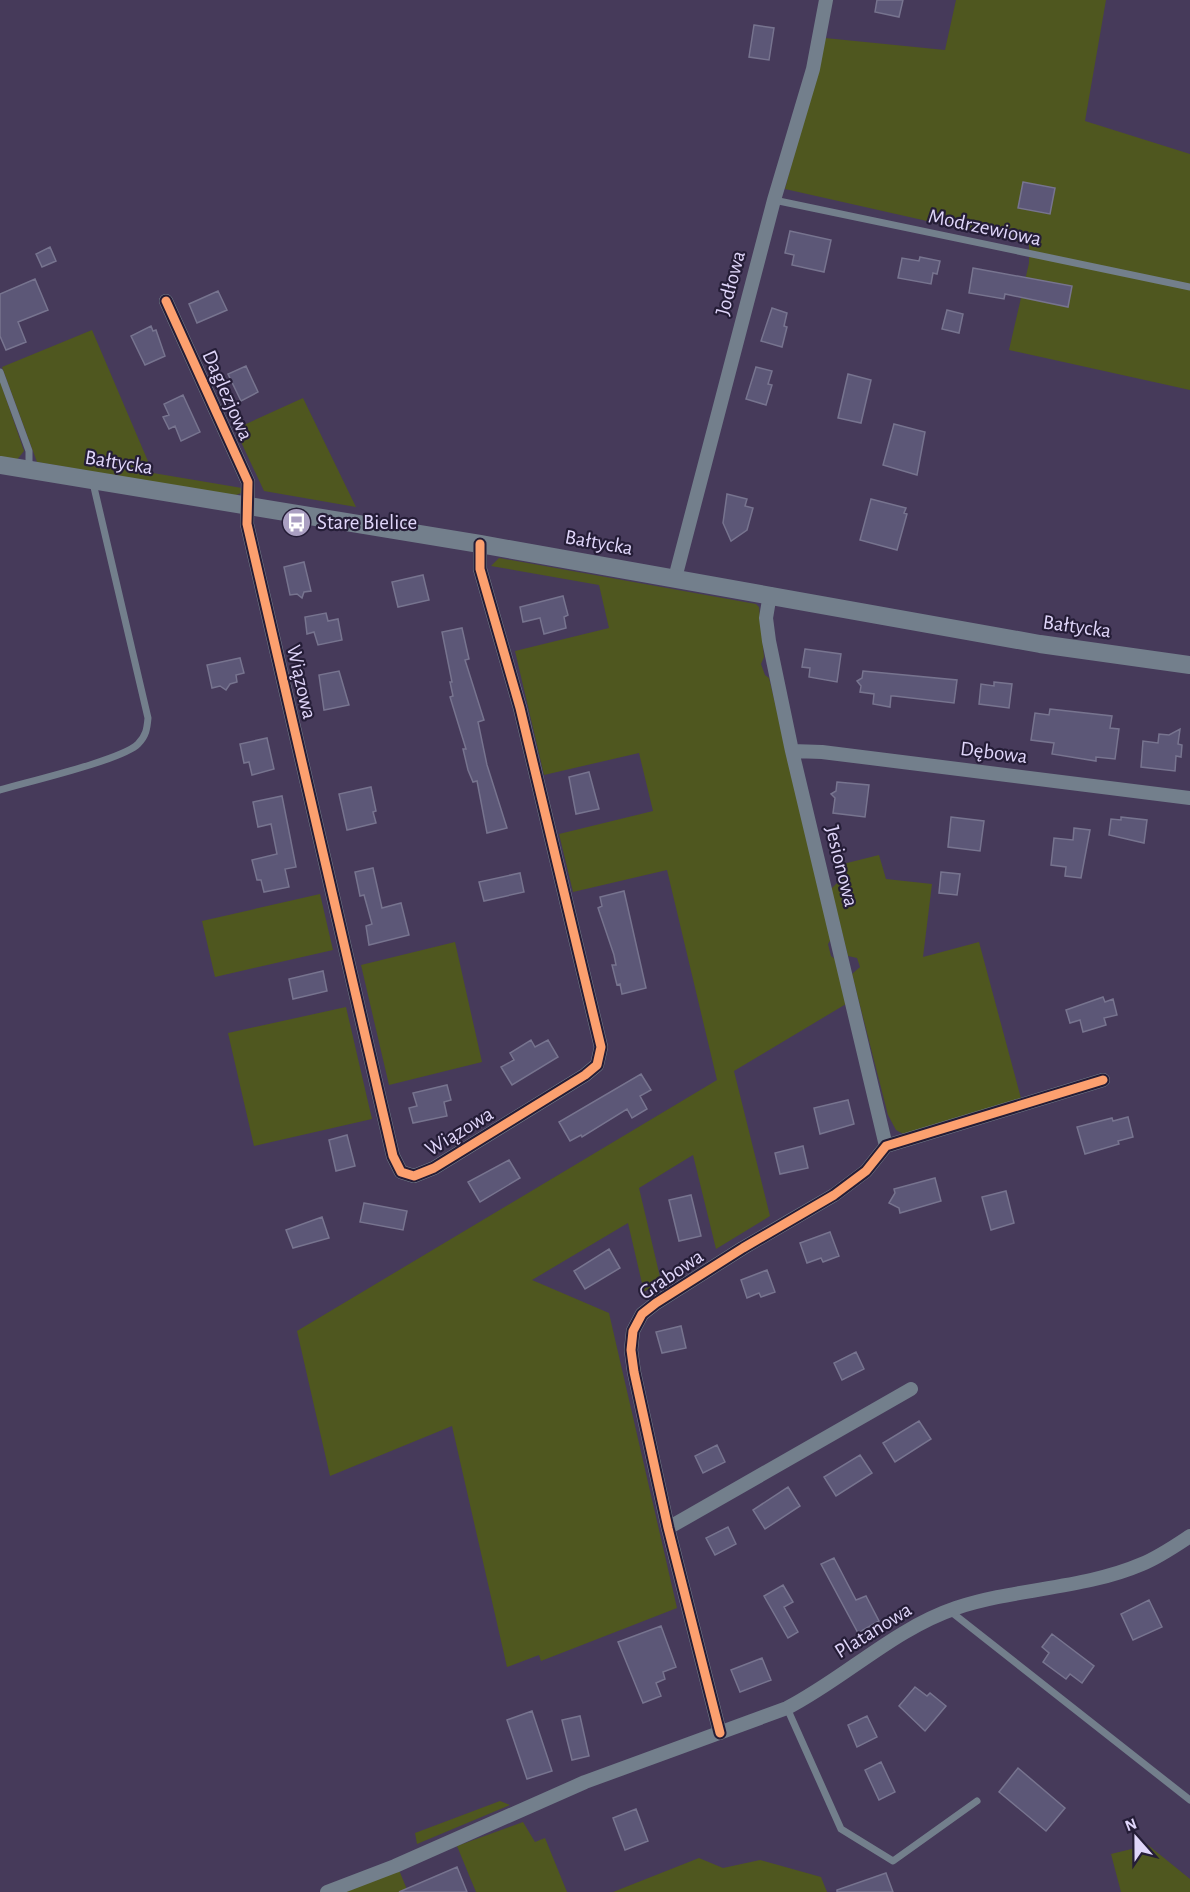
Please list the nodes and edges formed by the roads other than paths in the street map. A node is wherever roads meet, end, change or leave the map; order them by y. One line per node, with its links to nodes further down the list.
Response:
1 (826, 0): 2 (street, Jodłowa)
2 (774, 200): 3 (lane, Modrzewiowa); 11 (street, Jodłowa)
3 (1190, 286)
4 (166, 301): 9 (street, Daglezjowa)
5 (0, 372): 7 (lane)
6 (0, 465): 7 (street, Bałtycka)
7 (29, 470): 8 (street, Bałtycka)
8 (92, 480): 9 (street, Bałtycka); 15 (lane)
9 (248, 505): 10 (street, Bałtycka); 10 (street, Wiązowa)
10 (480, 544): 11 (street, Bałtycka)
11 (675, 578): 12 (street, Bałtycka)
12 (770, 594): 13 (street, Bałtycka); 14 (street, Jesionowa)
13 (1190, 665)
14 (792, 752): 16 (street, Dębowa); 18 (street, Jesionowa)
15 (0, 790)
16 (1190, 798)
17 (1103, 1080): 18 (street)
18 (886, 1146): 20 (street, Grabowa)
19 (911, 1389): 20 (street)
20 (668, 1528): 24 (street, Grabowa)
21 (1190, 1536): 22 (street, Platanowa)
22 (950, 1611): 23 (street, Platanowa); 25 (lane)
23 (787, 1708): 24 (street, Platanowa); 26 (lane)
24 (720, 1733): 27 (street, Platanowa)
25 (1190, 1800)
26 (977, 1801)
27 (327, 1892)

